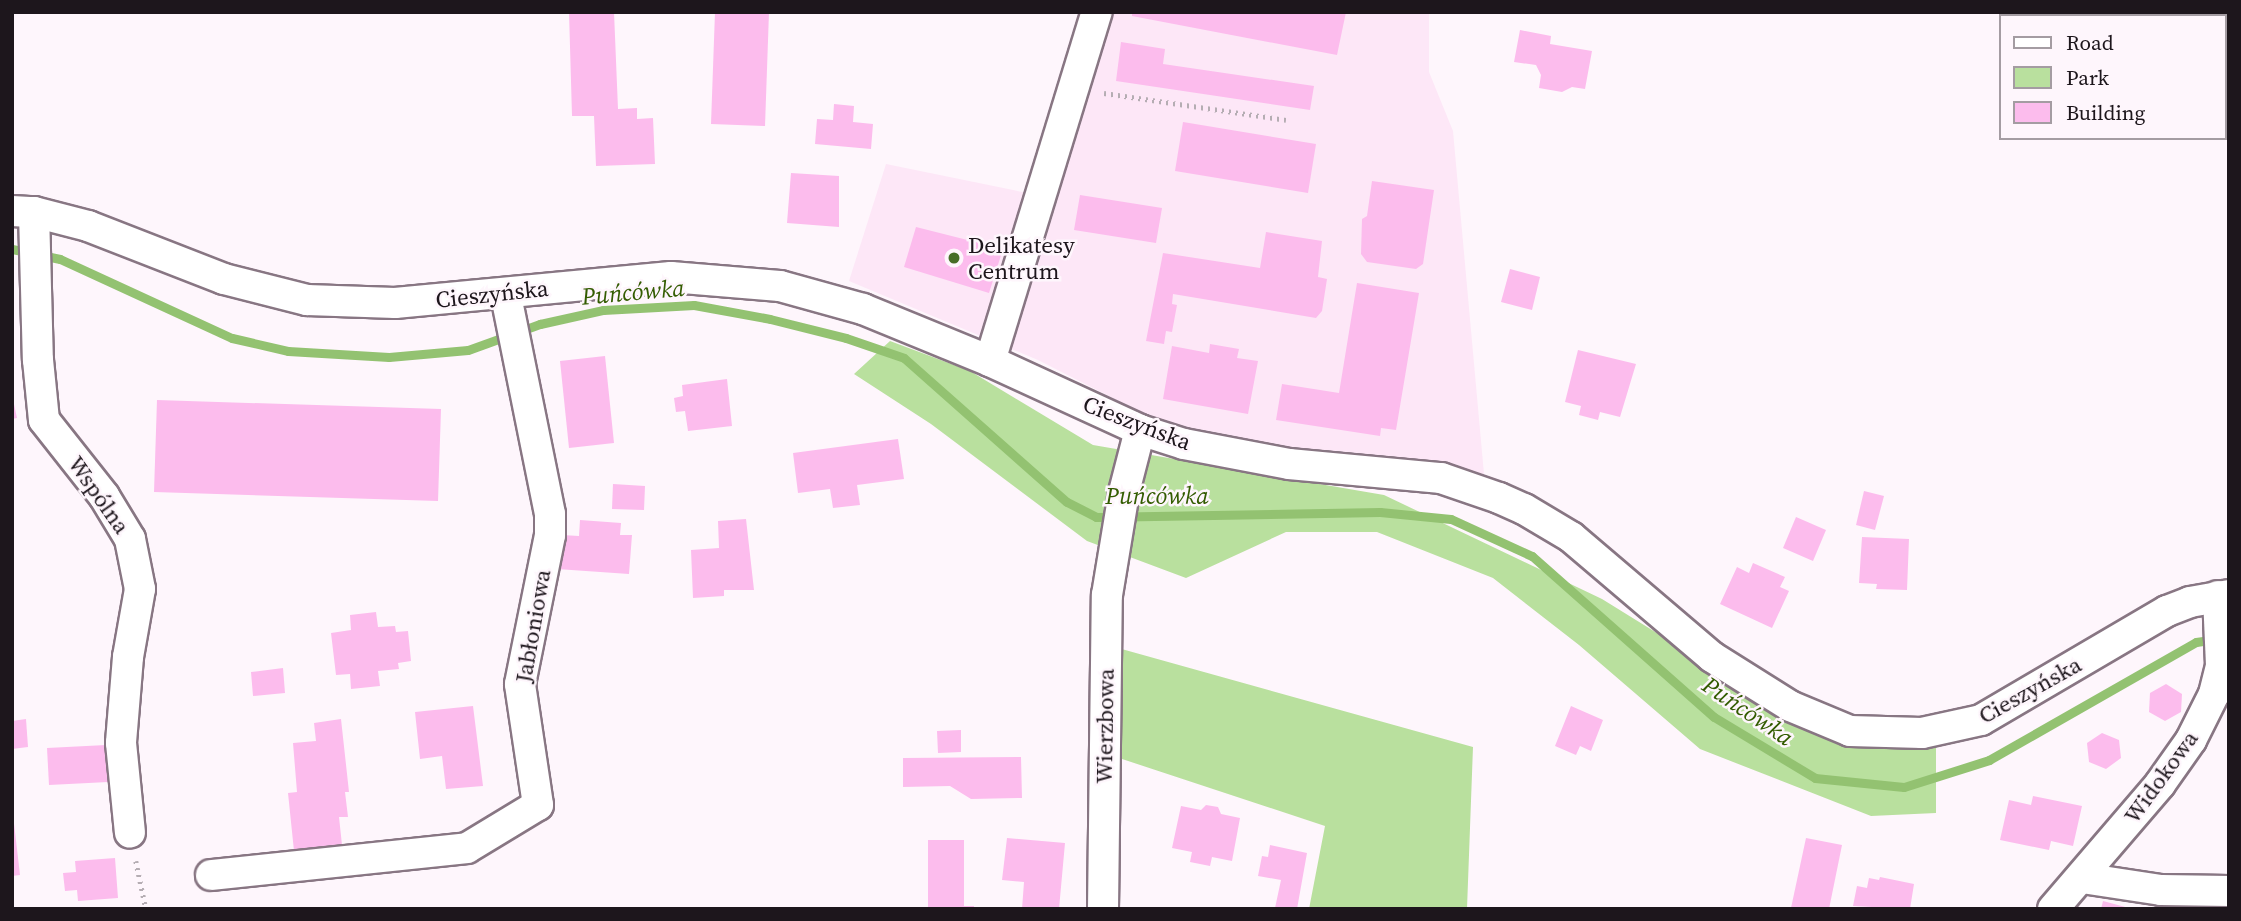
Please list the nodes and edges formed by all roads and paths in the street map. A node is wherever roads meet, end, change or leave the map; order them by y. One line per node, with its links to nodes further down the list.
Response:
1 (1097, 12): 2 (street)
2 (1075, 89): 3 (path); 6 (street)
3 (1286, 120)
4 (27, 218): 5 (street, Cieszyńska); 9 (street, Wspólna)
5 (508, 308): 6 (street, Cieszyńska); 10 (street, Jabłoniowa)
6 (990, 361): 7 (street, Cieszyńska)
7 (1140, 430): 8 (street, Cieszyńska); 14 (street, Wierzbowa)
8 (2223, 605): 11 (street, Widokowa)
9 (130, 833): 13 (path)
10 (211, 875)
11 (2082, 878): 12 (street); 15 (street, Widokowa)
12 (2229, 891)
13 (146, 909)
14 (1103, 909)
15 (2053, 909)

